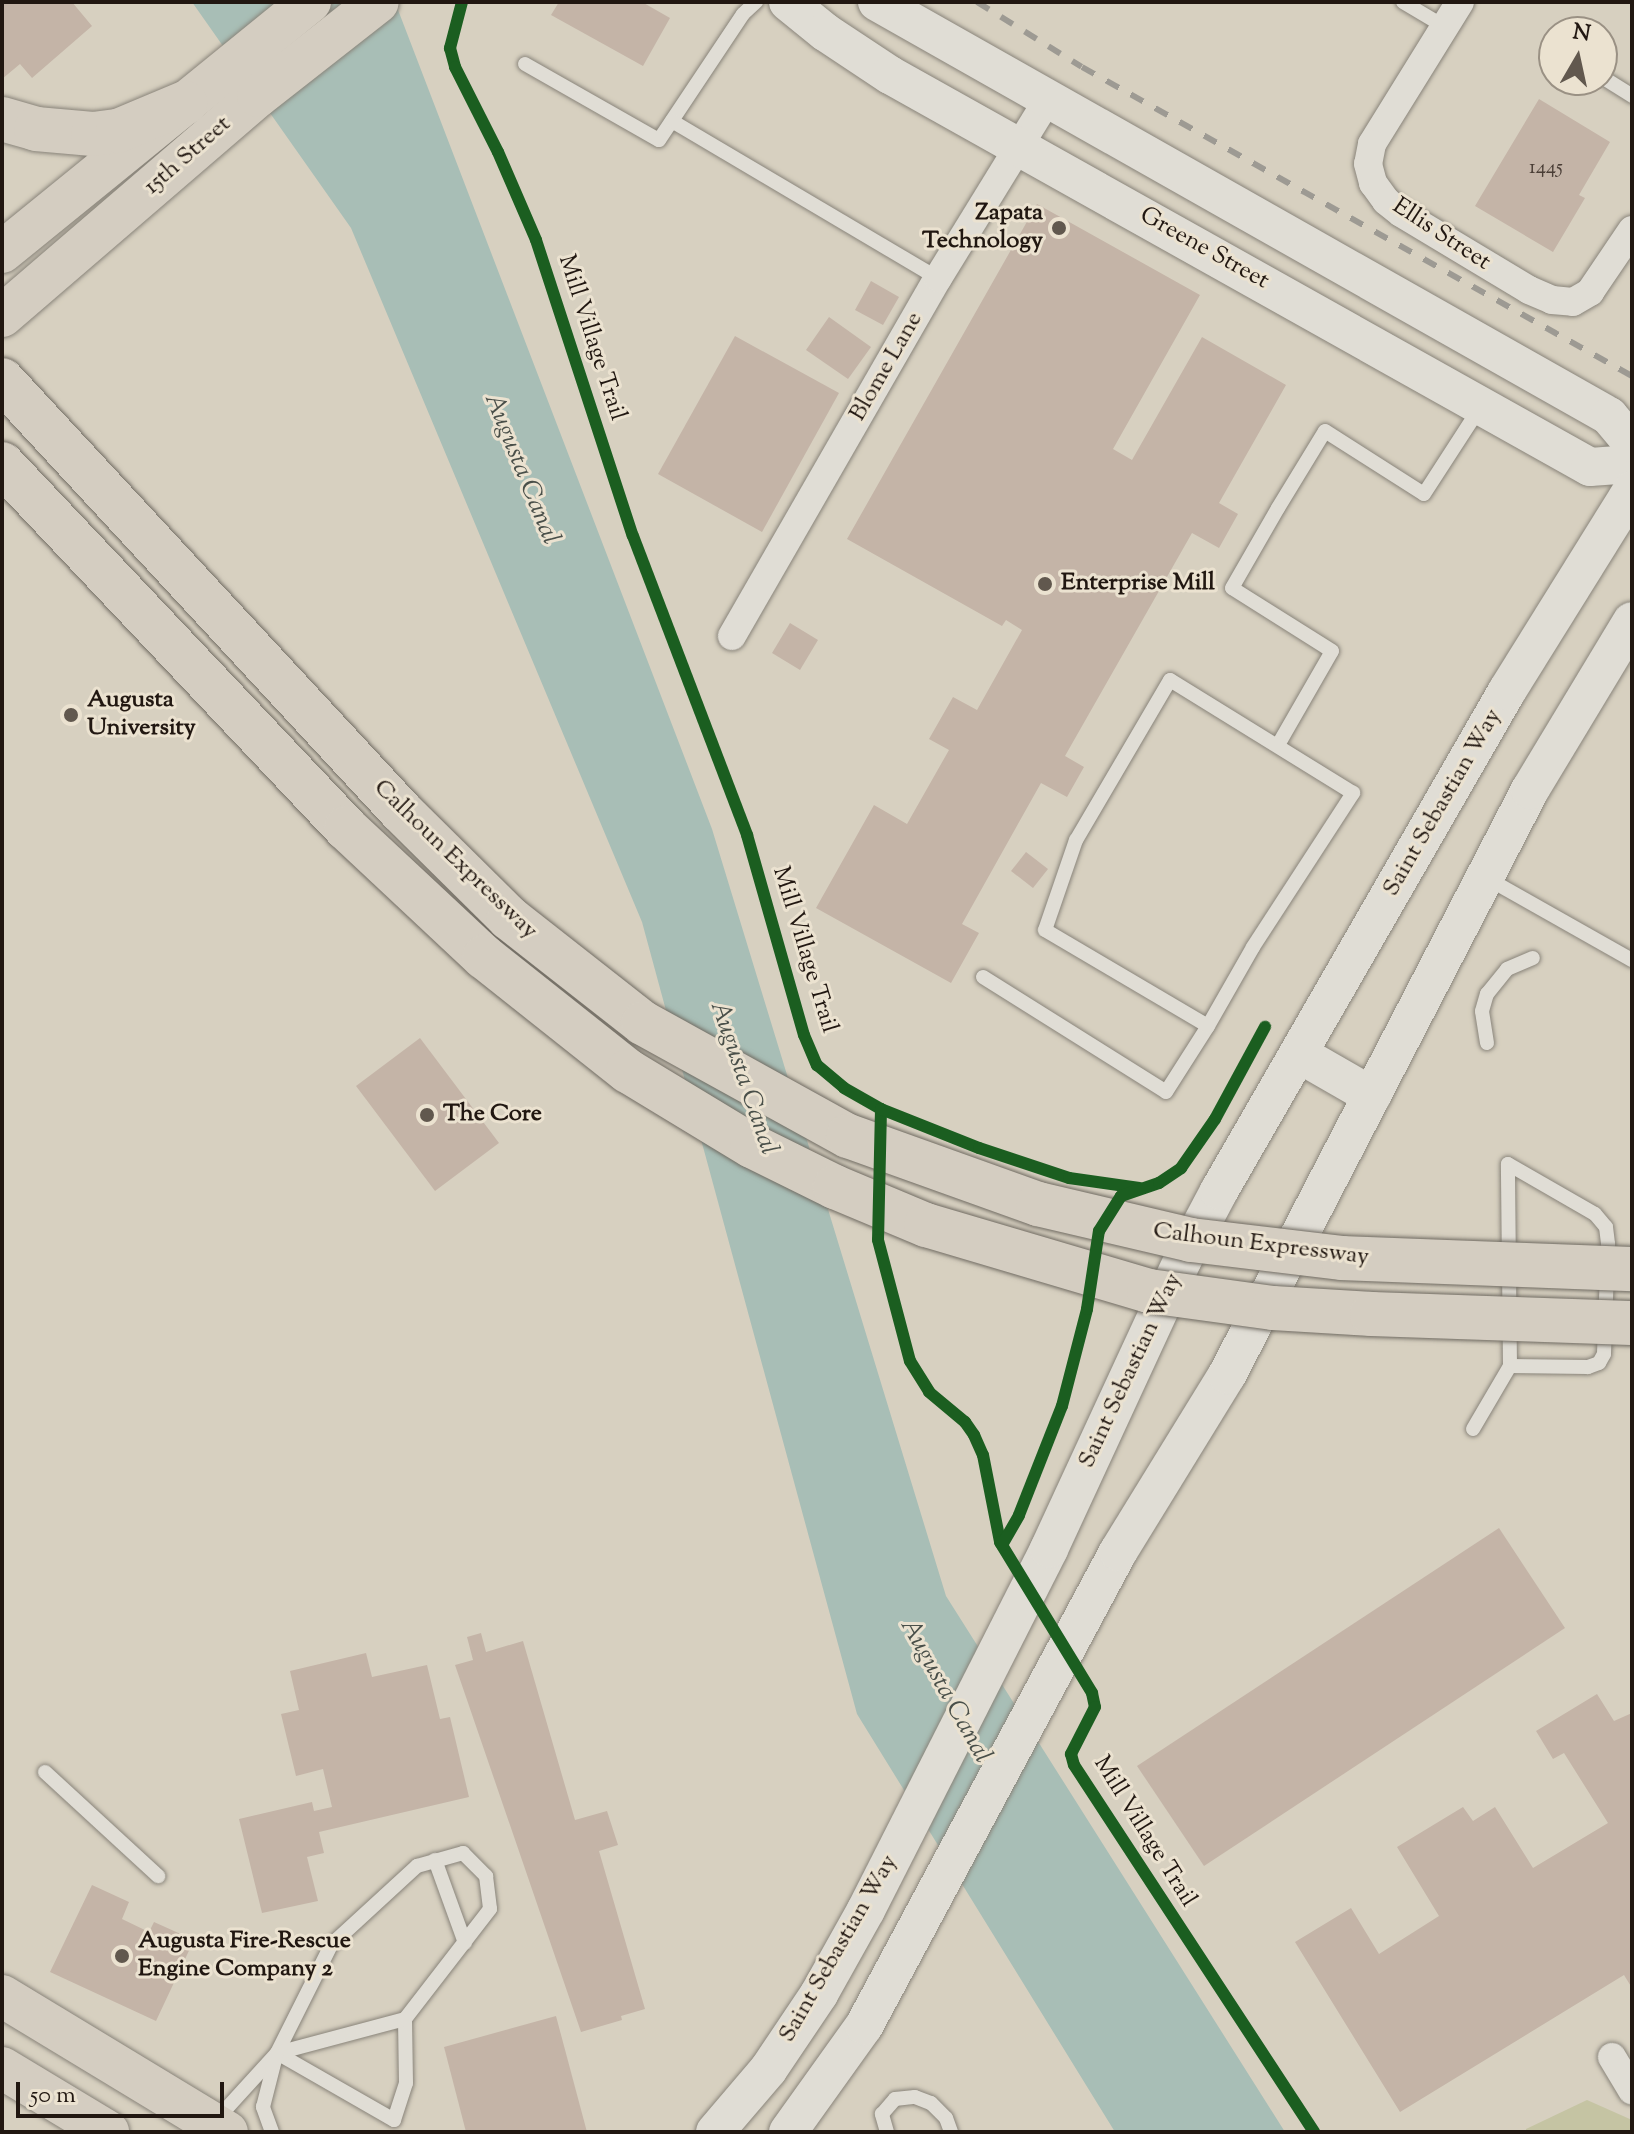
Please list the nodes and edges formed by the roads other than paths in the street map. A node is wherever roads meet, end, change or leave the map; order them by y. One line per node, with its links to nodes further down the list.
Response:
1 (310, 2): 10 (main road, 15th Street)
2 (378, 2): 10 (main road, 15th Street)
3 (756, 2): 14 (lane)
4 (788, 2): 15 (main road, Greene Street)
5 (877, 2): 11 (main road)
6 (1403, 2): 8 (lane)
7 (1460, 2): 8 (street, Ellis Street)
8 (1445, 27): 16 (street, Ellis Street)
9 (525, 64): 14 (lane)
10 (247, 79): 12 (main road, 15th Street); 19 (main road, 15th Street)
11 (1047, 101): 15 (street, Blome Lane); 21 (main road)
12 (185, 103): 13 (highway); 17 (main road, 15th Street)
13 (2, 119)
14 (672, 121): 18 (lane)
15 (1019, 146): 18 (street, Blome Lane); 23 (main road, Greene Street)
16 (1632, 230)
17 (2, 252)
18 (938, 278): 29 (street, Blome Lane)
19 (2, 316)
20 (2, 380): 39 (highway, Calhoun Expressway, bridge)
21 (1559, 387): 22 (main road); 24 (main road)
22 (1632, 399)
23 (1482, 404): 26 (main road, Greene Street); 30 (lane)
24 (1632, 443)
25 (2, 464): 40 (highway, Calhoun Expressway, bridge)
26 (1632, 464)
27 (1632, 490): 37 (main road, Saint Sebastian Way)
28 (1632, 621): 31 (main road)
29 (732, 636)
30 (1278, 745): 35 (lane); 35 (lane)
31 (1485, 877): 33 (lane); 38 (main road)
32 (1533, 958): 36 (lane)
33 (1632, 960)
34 (983, 977): 35 (lane)
35 (1208, 1026)
36 (1487, 1043)
37 (1299, 1054): 38 (main road); 58 (main road, Saint Sebastian Way, bridge)
38 (1372, 1096): 59 (main road, bridge)
39 (1632, 1269)
40 (1632, 1323)
41 (1510, 1366): 41 (lane); 42 (lane)
42 (1473, 1429)
43 (45, 1772): 45 (lane)
44 (435, 1860): 46 (lane); 46 (lane); 50 (lane)
45 (158, 1876)
46 (465, 1943): 48 (lane)
47 (2, 1996): 49 (main road)
48 (405, 2019): 50 (lane); 50 (lane)
49 (72, 2038): 53 (main road); 55 (main road)
50 (277, 2053): 55 (lane); 57 (lane)
51 (1612, 2057): 54 (street)
52 (2, 2068): 53 (main road)
53 (39, 2090): 56 (main road)
54 (1632, 2090)
55 (220, 2128)
56 (108, 2132)
57 (272, 2132)
58 (715, 2132)
59 (788, 2132)
60 (887, 2132): 61 (lane)
61 (951, 2132)

